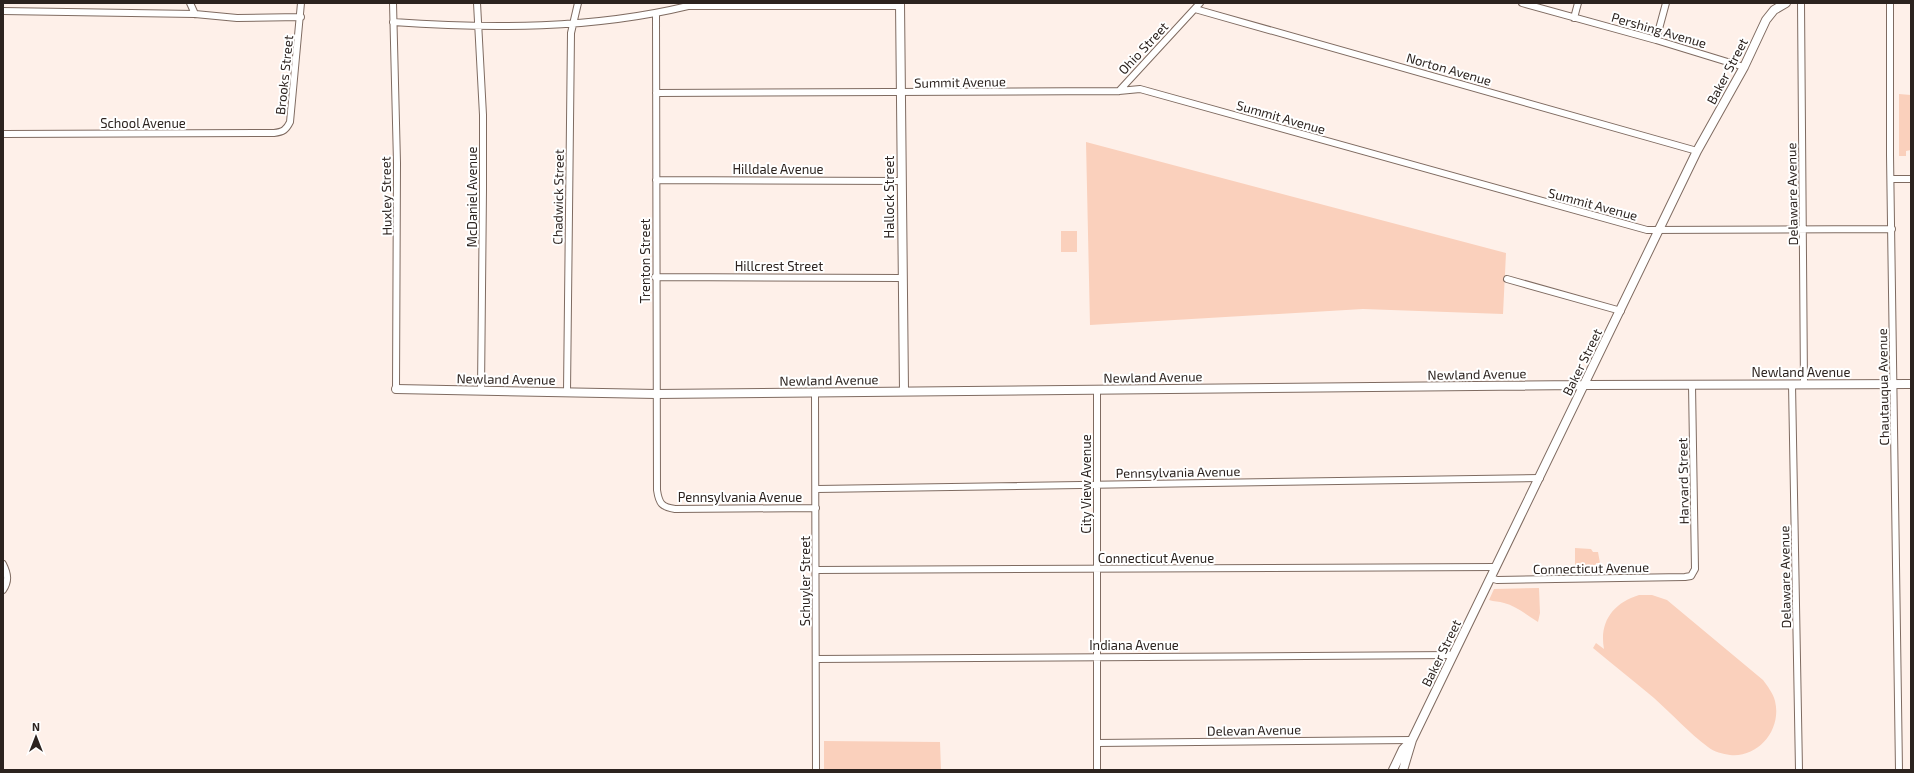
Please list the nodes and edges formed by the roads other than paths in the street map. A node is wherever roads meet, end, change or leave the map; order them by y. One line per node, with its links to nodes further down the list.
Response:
1 (190, 3): 17 (street)
2 (301, 3): 19 (street, Brooks Street)
3 (393, 3): 21 (street, Huxley Street)
4 (477, 3): 23 (street, McDaniel Avenue)
5 (578, 3): 22 (street, Chadwick Street)
6 (1200, 3): 15 (street, Ohio Street)
7 (1522, 3): 20 (street, Pershing Avenue)
8 (1578, 3): 20 (street)
9 (1666, 3): 24 (street)
10 (1786, 3): 25 (street, Baker Street)
11 (1800, 3): 38 (street, Delaware Avenue)
12 (1890, 3): 32 (street, Chautauqua Avenue)
13 (688, 5): 14 (street); 18 (street)
14 (900, 5): 28 (street, Hallock Street)
15 (1195, 9): 26 (street, Ohio Street); 31 (street, Norton Avenue)
16 (3, 11): 17 (street)
17 (195, 14): 19 (street)
18 (656, 14): 22 (street); 27 (street, Trenton Street)
19 (301, 17): 29 (street, Brooks Street)
20 (1574, 18): 24 (street, Pershing Avenue)
21 (394, 22): 23 (street); 49 (street, Huxley Street)
22 (574, 23): 23 (street); 53 (street, Chadwick Street)
23 (478, 26): 51 (street, McDaniel Avenue)
24 (1656, 40): 25 (street, Pershing Avenue)
25 (1744, 67): 31 (street, Baker Street)
26 (1119, 91): 28 (street, Summit Avenue); 37 (street, Summit Avenue)
27 (656, 93): 28 (street, Summit Avenue); 34 (street, Trenton Street)
28 (901, 93): 35 (street, Hallock Street)
29 (282, 132): 30 (street, School Avenue)
30 (3, 134)
31 (1697, 151): 37 (street, Baker Street)
32 (1891, 179): 33 (street); 36 (street, Chautauqua Avenue)
33 (1911, 179)
34 (656, 180): 35 (street, Hilldale Avenue); 39 (street, Trenton Street)
35 (901, 181): 40 (street, Hallock Street)
36 (1892, 229): 38 (street, Summit Avenue); 45 (street, Chautauqua Avenue)
37 (1659, 230): 38 (street, Summit Avenue); 42 (street, Baker Street)
38 (1803, 230): 44 (street, Delaware Avenue)
39 (655, 277): 40 (street, Hillcrest Street); 55 (street, Trenton Street)
40 (902, 278): 52 (street, Hallock Street)
41 (1507, 279): 42 (street)
42 (1621, 311): 47 (street, Baker Street)
43 (1792, 384): 44 (street, Newland Avenue); 48 (street, Newland Avenue); 77 (street, Delaware Avenue)
44 (1804, 384): 45 (street, Newland Avenue)
45 (1894, 384): 46 (street, Newland Avenue); 78 (street, Chautauqua Avenue)
46 (1911, 384)
47 (1585, 385): 48 (street, Newland Avenue); 50 (street, Newland Avenue); 56 (street, Baker Street)
48 (1692, 385): 65 (street, Harvard Street)
49 (396, 389): 51 (street, Newland Avenue)
50 (1097, 389): 52 (street, Newland Avenue); 57 (street, City View Avenue)
51 (481, 390): 53 (street, Newland Avenue)
52 (904, 391): 54 (street, Newland Avenue)
53 (567, 392): 55 (street, Newland Avenue)
54 (815, 393): 55 (street, Newland Avenue); 58 (street, Schuyler Street)
55 (656, 394): 59 (street, Trenton Street)
56 (1540, 478): 57 (street, Pennsylvania Avenue); 62 (street, Baker Street)
57 (1097, 484): 58 (street, Pennsylvania Avenue); 64 (street, City View Avenue)
58 (816, 489): 60 (street, Schuyler Street)
59 (663, 506): 60 (street, Pennsylvania Avenue)
60 (816, 508): 63 (street, Schuyler Street)
61 (3, 564): 67 (street)
62 (1496, 567): 64 (street, Connecticut Avenue); 66 (street, Baker Street)
63 (816, 570): 64 (street, Connecticut Avenue); 70 (street, Schuyler Street)
64 (1097, 570): 69 (street, City View Avenue)
65 (1691, 576): 66 (street, Connecticut Avenue)
66 (1490, 578): 68 (street, Baker Street)
67 (3, 590)
68 (1453, 655): 69 (street, Indiana Avenue); 71 (street, Baker Street)
69 (1097, 657): 70 (street, Indiana Avenue); 72 (street, City View Avenue)
70 (816, 659): 74 (street, Schuyler Street)
71 (1412, 740): 72 (street, Delevan Avenue); 73 (street, Baker Street); 76 (street, Baker Street)
72 (1097, 743): 75 (street, City View Avenue)
73 (1404, 768)
74 (816, 770)
75 (1097, 770)
76 (1393, 770)
77 (1799, 770)
78 (1899, 770)

